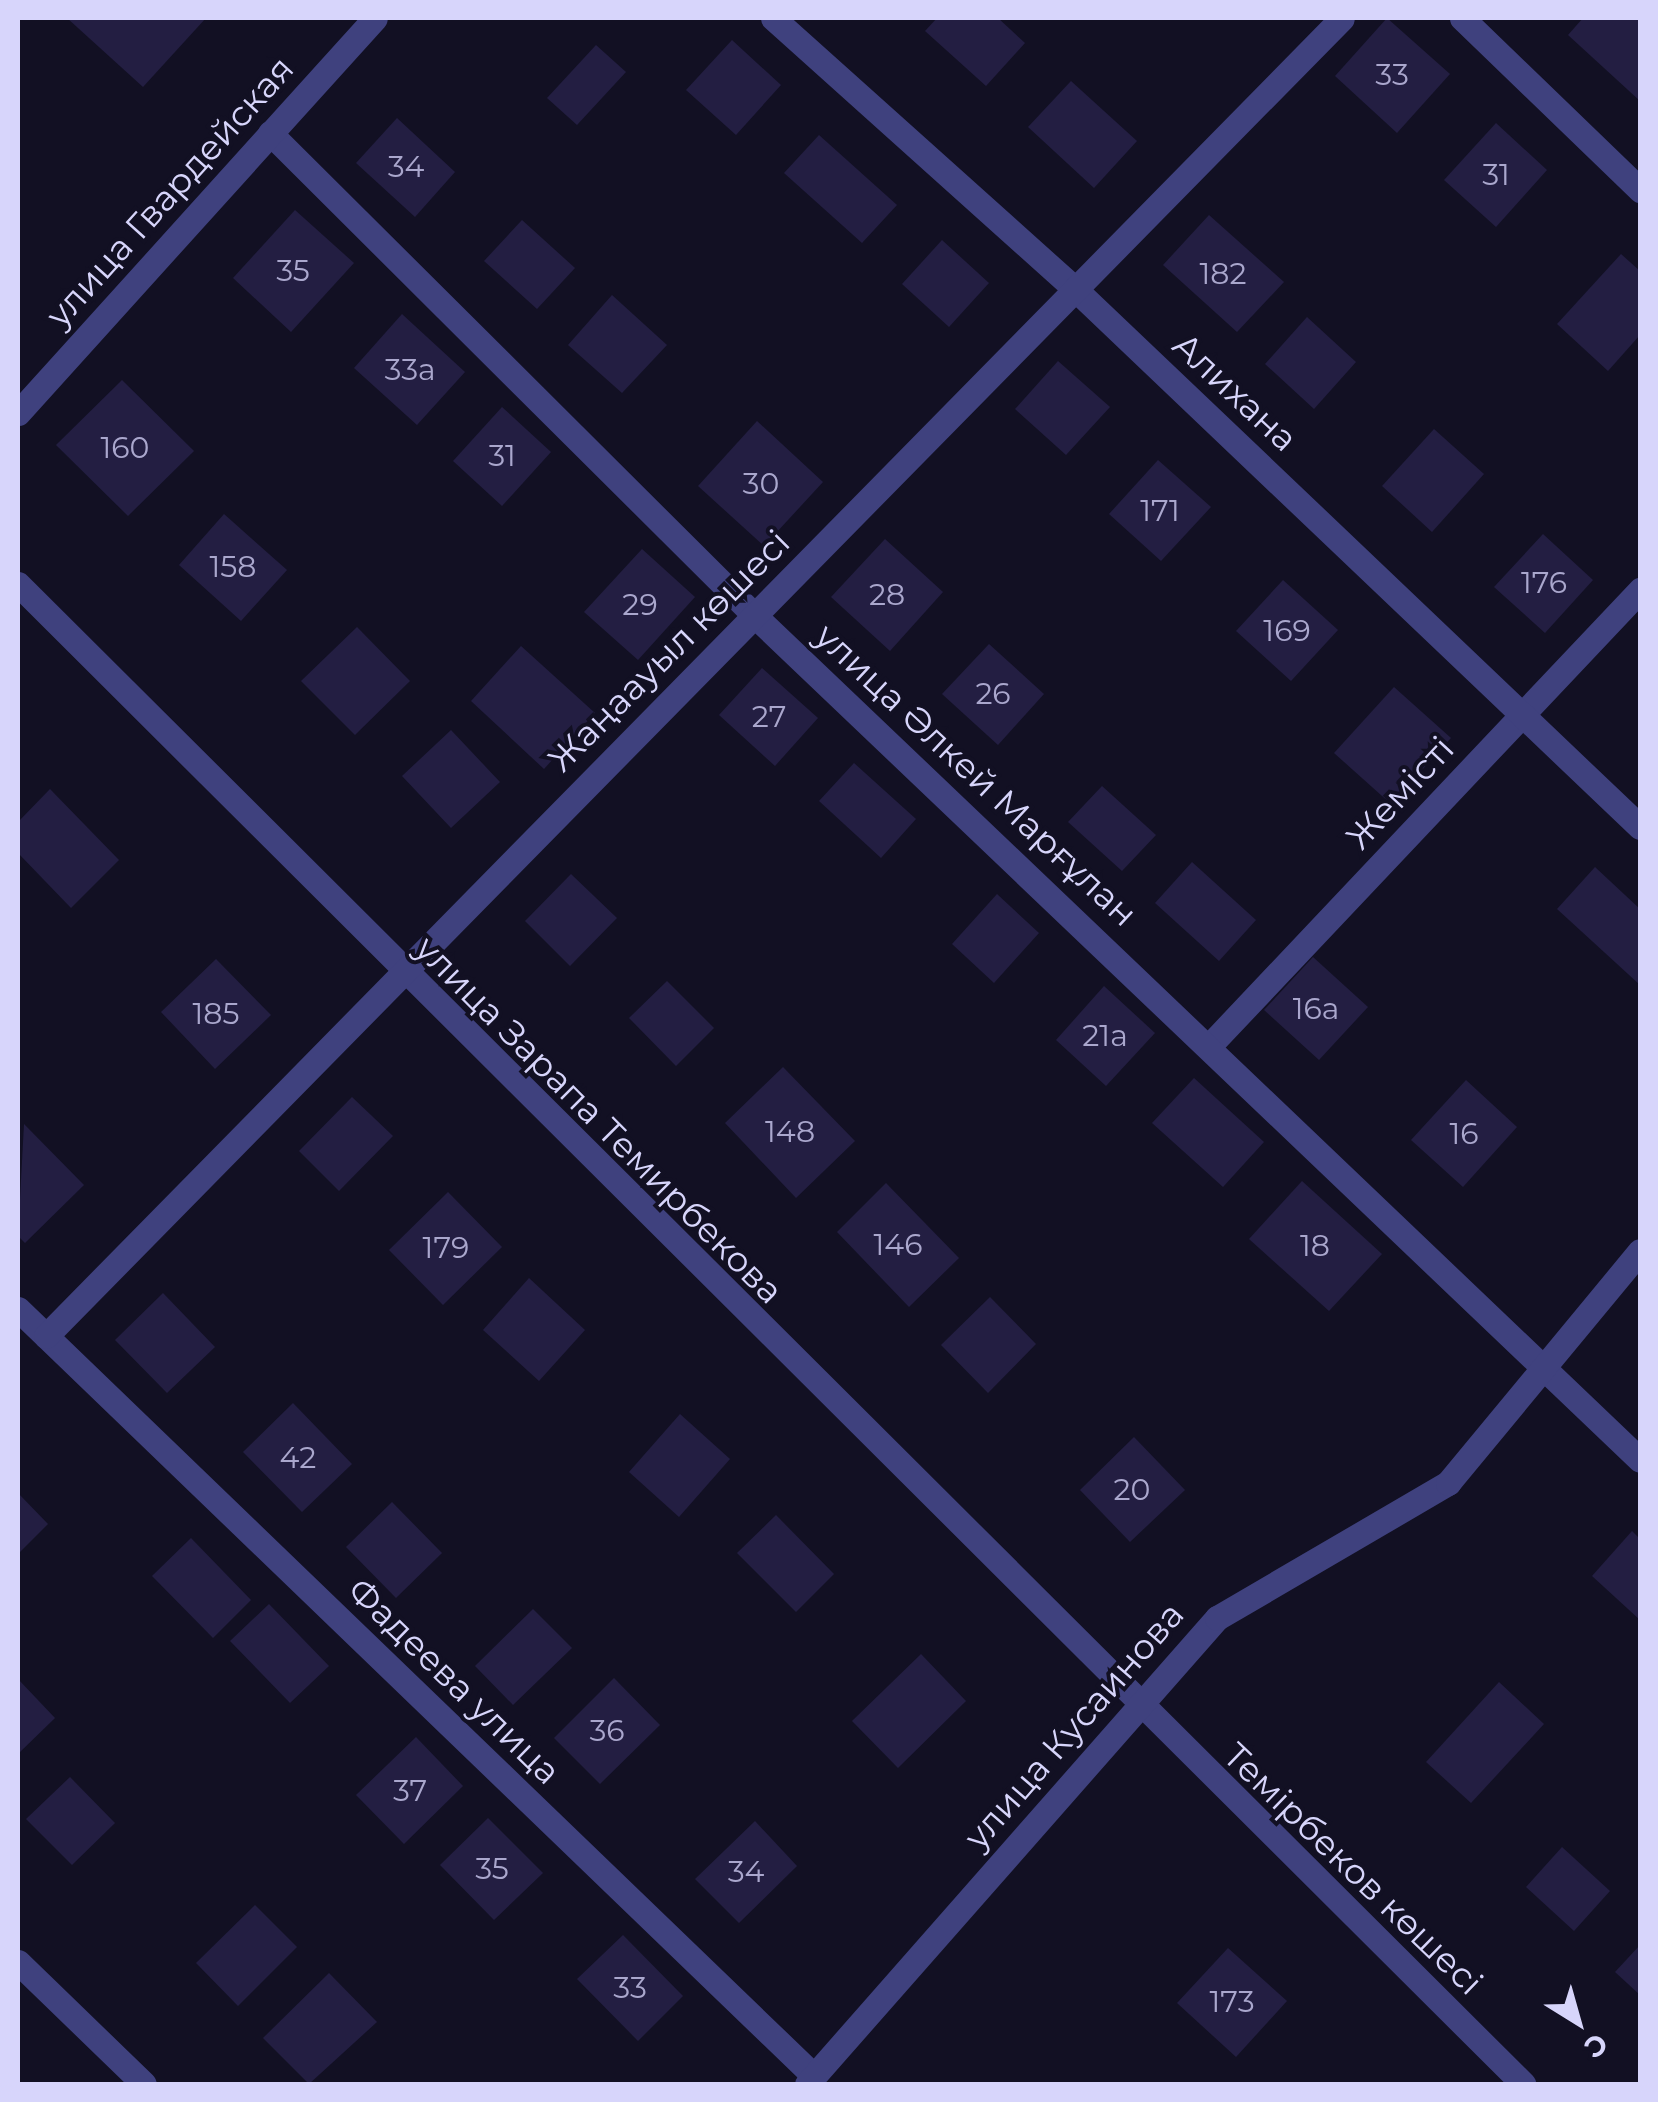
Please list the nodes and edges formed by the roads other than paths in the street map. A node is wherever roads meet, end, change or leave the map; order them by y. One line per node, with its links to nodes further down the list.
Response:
1 (375, 18): 5 (street, улица Гвардейская)
2 (774, 18): 7 (street, Алихана)
3 (1342, 18): 7 (street, Жаңаауыл көшесі)
4 (1462, 18): 6 (street)
5 (270, 133): 8 (street, улица Гвардейская); 11 (street, улица Әлкей Марғұлан)
6 (1640, 190)
7 (1075, 289): 11 (street, Жаңаауыл көшесі); 12 (street, Алихана)
8 (18, 413)
9 (18, 584): 14 (street, улица Зарапа Темирбекова)
10 (1640, 590): 12 (street, Жемісті)
11 (754, 615): 14 (street, Жаңаауыл көшесі); 15 (street, улица Әлкей Марғұлан)
12 (1523, 714): 13 (street, Алихана); 15 (street, Жемісті)
13 (1640, 826)
14 (401, 973): 18 (street, Жаңаауыл көшесі); 21 (street, улица Зарапа Темирбекова)
15 (1210, 1044): 19 (street, улица Әлкей Марғұлан)
16 (1640, 1250): 19 (street, улица Кусаинова)
17 (18, 1310): 18 (street, Фадеева улица)
18 (46, 1336): 23 (street, Фадеева улица)
19 (1544, 1364): 20 (street, улица Әлкей Марғұлан); 21 (street, улица Кусаинова)
20 (1640, 1460)
21 (1133, 1703): 23 (street, улица Кусаинова); 25 (street, Темірбеков көшесі)
22 (18, 1962): 24 (street)
23 (811, 2080)
24 (144, 2084)
25 (1523, 2084)

